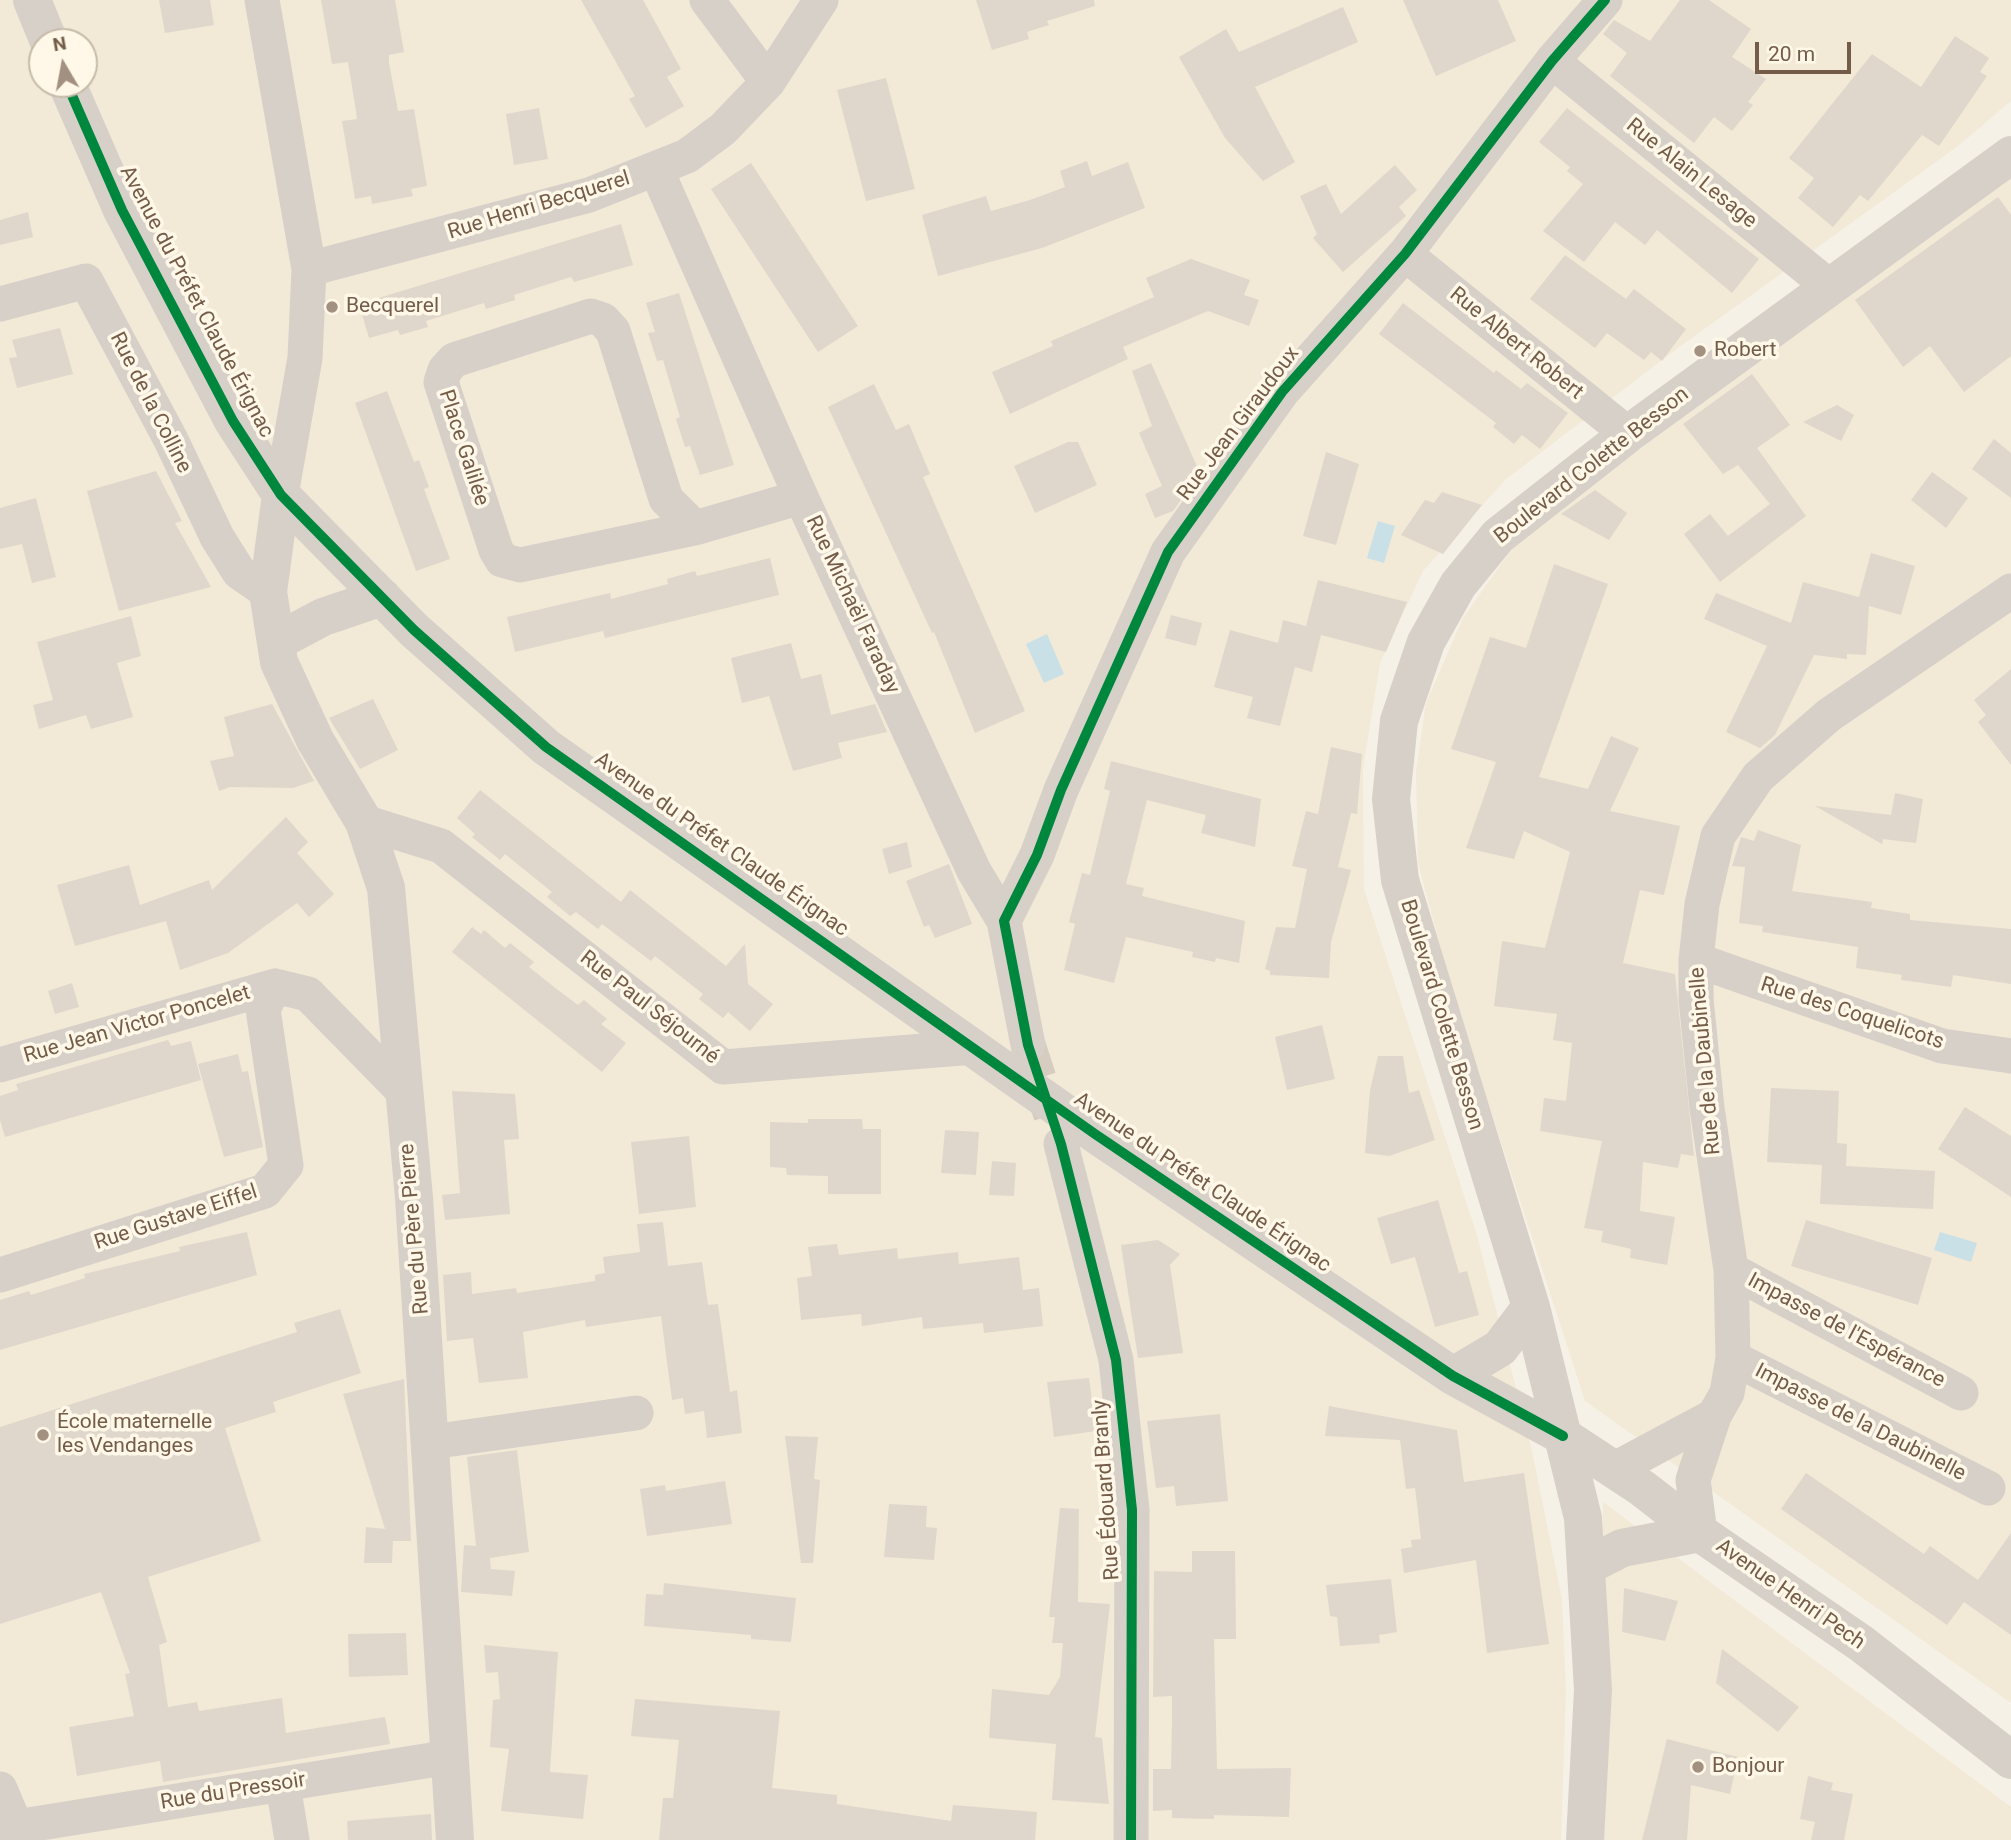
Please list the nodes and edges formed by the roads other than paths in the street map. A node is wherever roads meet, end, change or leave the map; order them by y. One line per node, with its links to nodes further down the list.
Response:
1 (32, 0): 6 (street)
2 (262, 0): 13 (street)
3 (707, 0): 8 (street)
4 (821, 0): 8 (street, Rue Henri Becquerel)
5 (1605, 0): 7 (street, Rue Jean Giraudoux)
6 (43, 28)
7 (1552, 61): 12 (street, Rue Jean Giraudoux); 14 (street, Rue Alain Lesage)
8 (768, 82): 11 (street, Rue Henri Becquerel)
9 (73, 98): 17 (street, Avenue du Préfet Claude Érignac)
10 (2011, 155): 14 (street, Boulevard Colette Besson)
11 (656, 169): 13 (street, Rue Henri Becquerel); 18 (street, Rue Michaël Faraday)
12 (1405, 254): 16 (street, Rue Albert Robert); 25 (street, Rue Jean Giraudoux)
13 (309, 269): 17 (street)
14 (1830, 287): 16 (street, Boulevard Colette Besson)
15 (0, 303): 21 (street, Rue de la Colline)
16 (1628, 434): 38 (street, Boulevard Colette Besson)
17 (281, 495): 21 (street, Rue du Père Pierre); 22 (street, Avenue du Préfet Claude Érignac)
18 (801, 497): 19 (street, Place Galilée); 26 (street, Rue Michaël Faraday)
19 (695, 528): 19 (street, Place Galilée)
20 (2011, 591): 28 (street, Rue de la Daubinelle)
21 (268, 592): 23 (street, Rue du Père Pierre)
22 (382, 597): 23 (street); 31 (street, Avenue du Préfet Claude Érignac)
23 (276, 642): 24 (street, Rue du Père Pierre)
24 (364, 822): 31 (street, Rue Paul Séjourné); 34 (street, Rue du Père Pierre)
25 (1037, 855): 26 (street); 27 (street, Rue Jean Giraudoux)
26 (974, 871): 27 (street, Rue Michaël Faraday)
27 (1004, 921): 30 (street, Rue Michaël Faraday)
28 (1696, 960): 32 (street, Rue des Coquelicots); 36 (street, Rue de la Daubinelle)
29 (275, 986): 33 (street, Rue Jean Victor Poncelet); 34 (street); 37 (street, Rue Gustave Eiffel)
30 (1028, 1045)
31 (974, 1047): 40 (street, Avenue du Préfet Claude Érignac)
32 (2011, 1056)
33 (0, 1065)
34 (403, 1091): 45 (street, Rue du Père Pierre)
35 (1061, 1144): 58 (street, Rue Édouard Branly)
36 (1731, 1270): 39 (street, Rue de la Daubinelle); 41 (street, Impasse de l'Espérance)
37 (0, 1275)
38 (1531, 1307): 40 (street); 44 (street, Boulevard Colette Besson)
39 (1733, 1358): 43 (street, Rue de la Daubinelle); 47 (street, Impasse de la Daubinelle)
40 (1452, 1376): 44 (street, Avenue du Préfet Claude Érignac)
41 (1961, 1393)
42 (636, 1413): 45 (street)
43 (1714, 1416): 46 (street); 49 (street, Rue de la Daubinelle)
44 (1563, 1436): 46 (street, Avenue Henri Pech); 48 (street, Boulevard Colette Besson)
45 (430, 1442): 51 (street, Rue du Père Pierre)
46 (1615, 1469): 48 (street); 49 (street, Avenue Henri Pech)
47 (1988, 1488)
48 (1583, 1518): 50 (street, Boulevard Colette Besson)
49 (1700, 1533): 50 (street); 52 (street, Avenue Henri Pech)
50 (1587, 1566): 59 (street, Boulevard Colette Besson)
51 (450, 1757): 53 (street, Rue du Pressoir); 57 (street, Rue du Père Pierre)
52 (2011, 1760)
53 (283, 1784): 55 (street, Rue du Pressoir); 56 (street)
54 (0, 1789): 55 (street)
55 (16, 1834)
56 (292, 1840)
57 (454, 1840)
58 (1131, 1840)
59 (1585, 1840)

